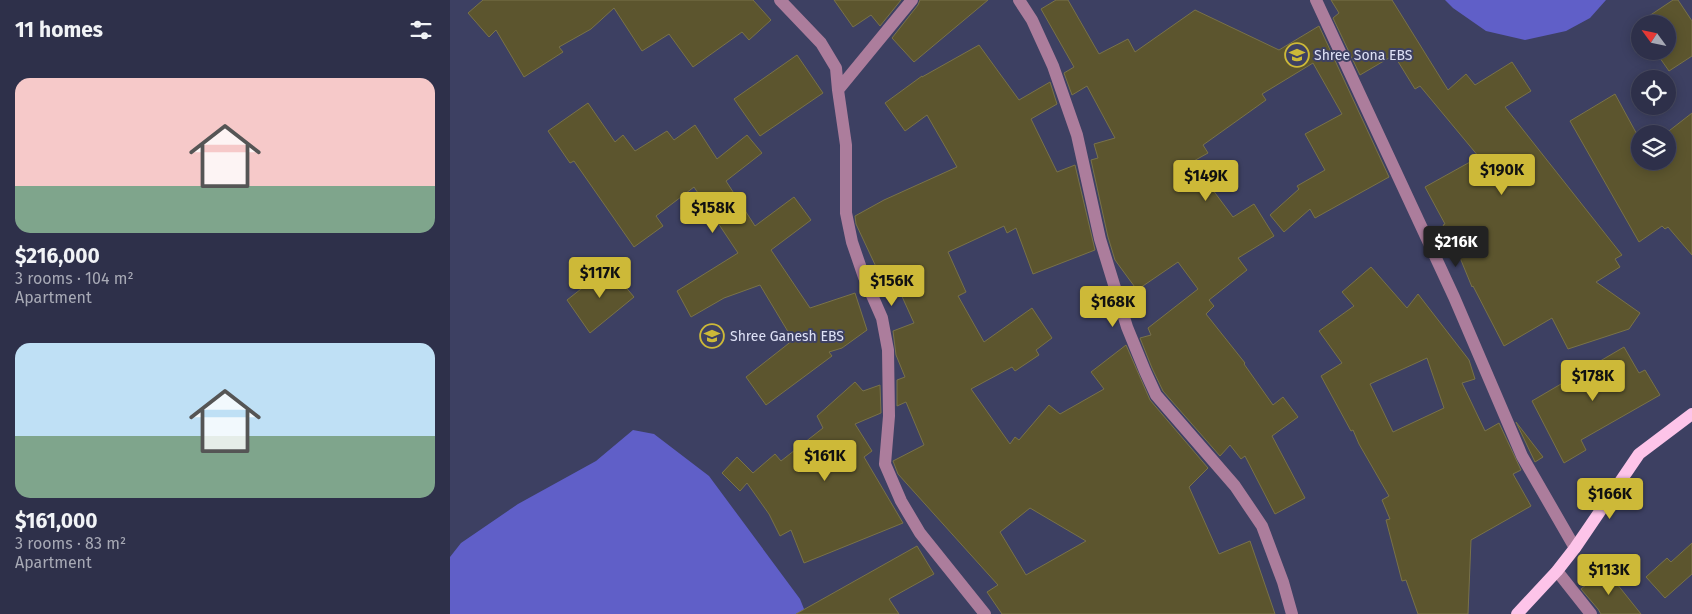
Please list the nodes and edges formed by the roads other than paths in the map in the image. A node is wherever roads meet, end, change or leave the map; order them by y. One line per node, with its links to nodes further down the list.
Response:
1 (780, 0): 5 (street)
2 (912, 0): 5 (street)
3 (1019, 0): 10 (street)
4 (1316, 0): 7 (street)
5 (838, 90): 9 (street)
6 (1692, 414): 7 (main road)
7 (1575, 548): 8 (main road)
8 (1556, 571): 11 (main road); 12 (street)
9 (985, 614)
10 (1292, 614)
11 (1517, 614)
12 (1591, 614)

